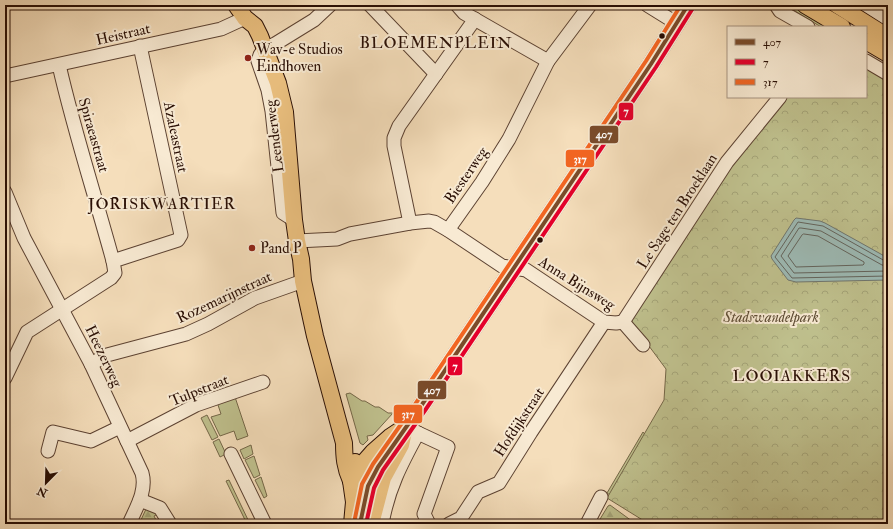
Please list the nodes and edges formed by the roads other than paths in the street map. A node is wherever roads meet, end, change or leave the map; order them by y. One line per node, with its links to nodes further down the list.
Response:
1 (330, 5): 20 (street)
2 (370, 5): 25 (street)
3 (457, 5): 13 (street)
4 (590, 5): 22 (street, Biesterweg)
5 (647, 5): 14 (street)
6 (688, 5): 14 (main road)
7 (776, 5): 15 (street)
8 (805, 5): 16 (main road)
9 (837, 5): 17 (main road)
10 (866, 5): 12 (street)
11 (241, 12): 19 (street, Heistraat); 20 (main road, Leenderweg)
12 (888, 18)
13 (475, 19): 22 (street); 25 (street)
14 (676, 23): 34 (main road)
15 (806, 26)
16 (840, 26)
17 (888, 37)
18 (867, 42): 21 (main road)
19 (140, 46): 24 (street, Heistraat); 33 (street, Azaleastraat)
20 (264, 49): 32 (main road, Leenderweg)
21 (888, 54)
22 (548, 61): 31 (street, Biesterweg)
23 (867, 62): 26 (street)
24 (59, 65): 27 (street, Heistraat); 33 (street, Spiraeastraat)
25 (436, 74): 30 (street)
26 (888, 74)
27 (5, 76)
28 (779, 98): 38 (street, Le Sage ten Broeklaan)
29 (6, 201): 36 (street, Heezerweg)
30 (410, 223): 31 (street); 32 (street)
31 (448, 230): 34 (street, Anna Bijnsweg)
32 (297, 245): 35 (main road, Leenderweg)
33 (112, 260): 36 (street, Spiraeastraat)
34 (513, 268): 37 (street, Anna Bijnsweg); 44 (main road)
35 (302, 277): 40 (street, Rozemarijnstraat); 48 (main road, Leenderweg)
36 (62, 310): 40 (street, Heezerweg); 41 (street)
37 (604, 322): 38 (street, Anna Bijnsweg); 57 (street, Hofdijkstraat)
38 (624, 322): 39 (street)
39 (643, 345)
40 (91, 364): 43 (street, Heezerweg)
41 (6, 371)
42 (263, 382): 45 (street, Tulpstraat)
43 (120, 428): 45 (street, Heezerweg); 46 (street)
44 (411, 430): 48 (main road); 51 (main road); 56 (street)
45 (127, 441): 50 (street, Heezerweg)
46 (48, 451)
47 (231, 454): 54 (street)
48 (355, 475): 51 (main road, Leenderweg); 55 (main road)
49 (601, 497): 58 (street)
50 (140, 500): 52 (street, Heezerweg); 53 (street)
51 (375, 522)
52 (129, 524)
53 (170, 524)
54 (265, 524)
55 (352, 524)
56 (429, 524)
57 (449, 524)
58 (587, 524)

